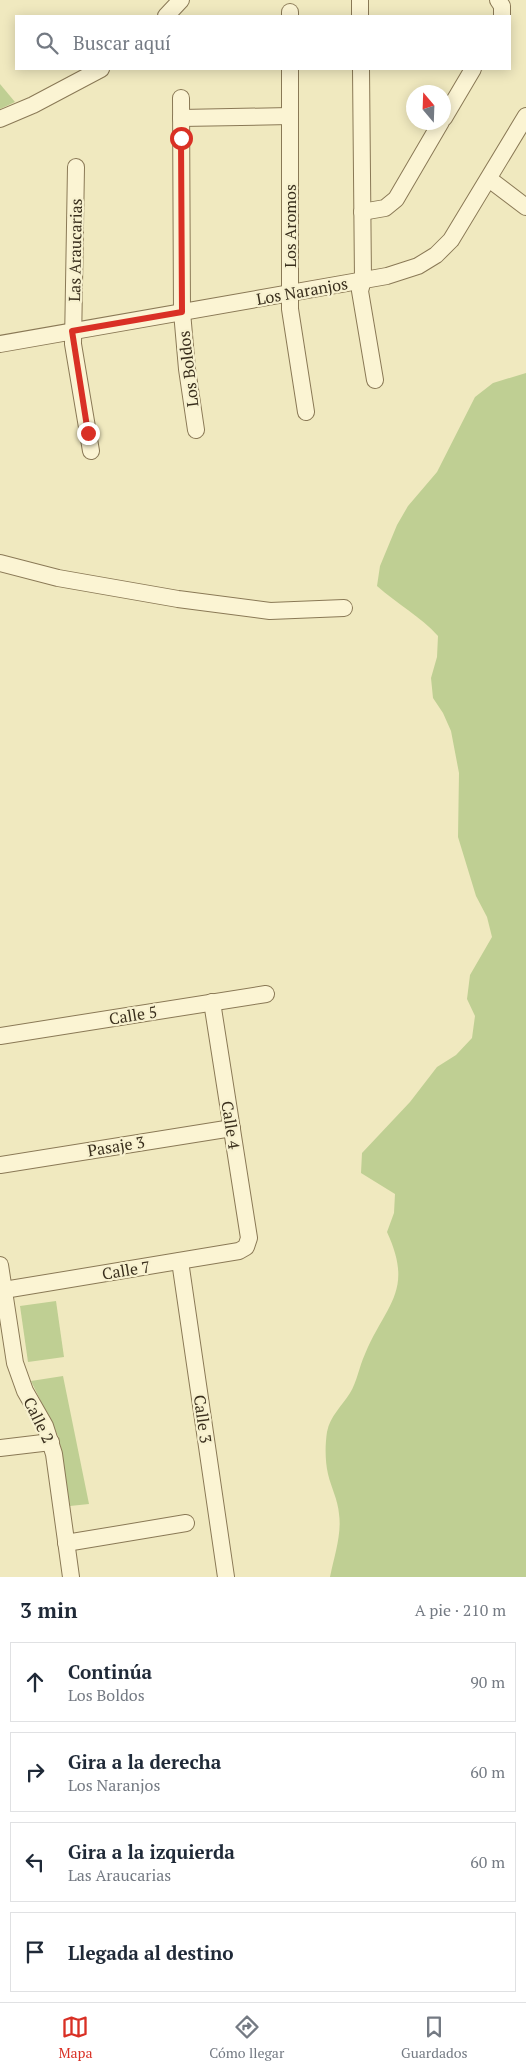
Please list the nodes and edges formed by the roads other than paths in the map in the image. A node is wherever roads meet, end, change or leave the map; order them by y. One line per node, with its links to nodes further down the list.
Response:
1 (360, 0): 3 (street)
2 (498, 0): 4 (street)
3 (360, 15)
4 (502, 15)
5 (99, 70): 14 (street)
6 (290, 70): 11 (street, Los Aromos)
7 (361, 70): 19 (street)
8 (471, 70): 10 (street)
9 (181, 98): 13 (street, Los Boldos)
10 (451, 106)
11 (290, 116): 13 (street); 21 (street, Los Aromos)
12 (526, 116): 17 (street, Los Naranjos)
13 (181, 118): 22 (street, Los Boldos)
14 (0, 119)
15 (436, 130): 19 (street)
16 (76, 167): 23 (street, Las Araucarias)
17 (489, 179): 18 (street); 20 (street, Los Naranjos)
18 (526, 207)
19 (362, 212): 20 (street)
20 (363, 280): 21 (street, Los Naranjos); 25 (street)
21 (290, 293): 22 (street, Los Naranjos); 26 (street, Los Aromos)
22 (182, 312): 23 (street, Los Naranjos); 27 (street, Los Boldos)
23 (72, 331): 24 (street, Los Naranjos); 28 (street, Las Araucarias)
24 (0, 344)
25 (375, 380)
26 (306, 412)
27 (196, 430)
28 (91, 451)
29 (0, 564): 30 (street)
30 (344, 608)
31 (266, 994): 32 (street, Calle 5)
32 (212, 1002): 33 (street, Calle 5); 34 (street, Calle 4)
33 (0, 1036)
34 (232, 1128): 35 (street, Pasaje 3); 36 (street, Calle 4)
35 (0, 1165)
36 (246, 1247): 37 (street, Calle 7)
37 (180, 1261): 39 (street, Calle 7); 45 (street, Calle 3)
38 (0, 1264): 39 (street, Calle 2)
39 (4, 1290): 40 (street, Calle 2)
40 (51, 1442): 41 (street); 43 (street, Calle 2)
41 (0, 1448)
42 (186, 1523): 43 (street)
43 (66, 1543): 44 (street, Calle 2)
44 (71, 1577)
45 (226, 1577)

